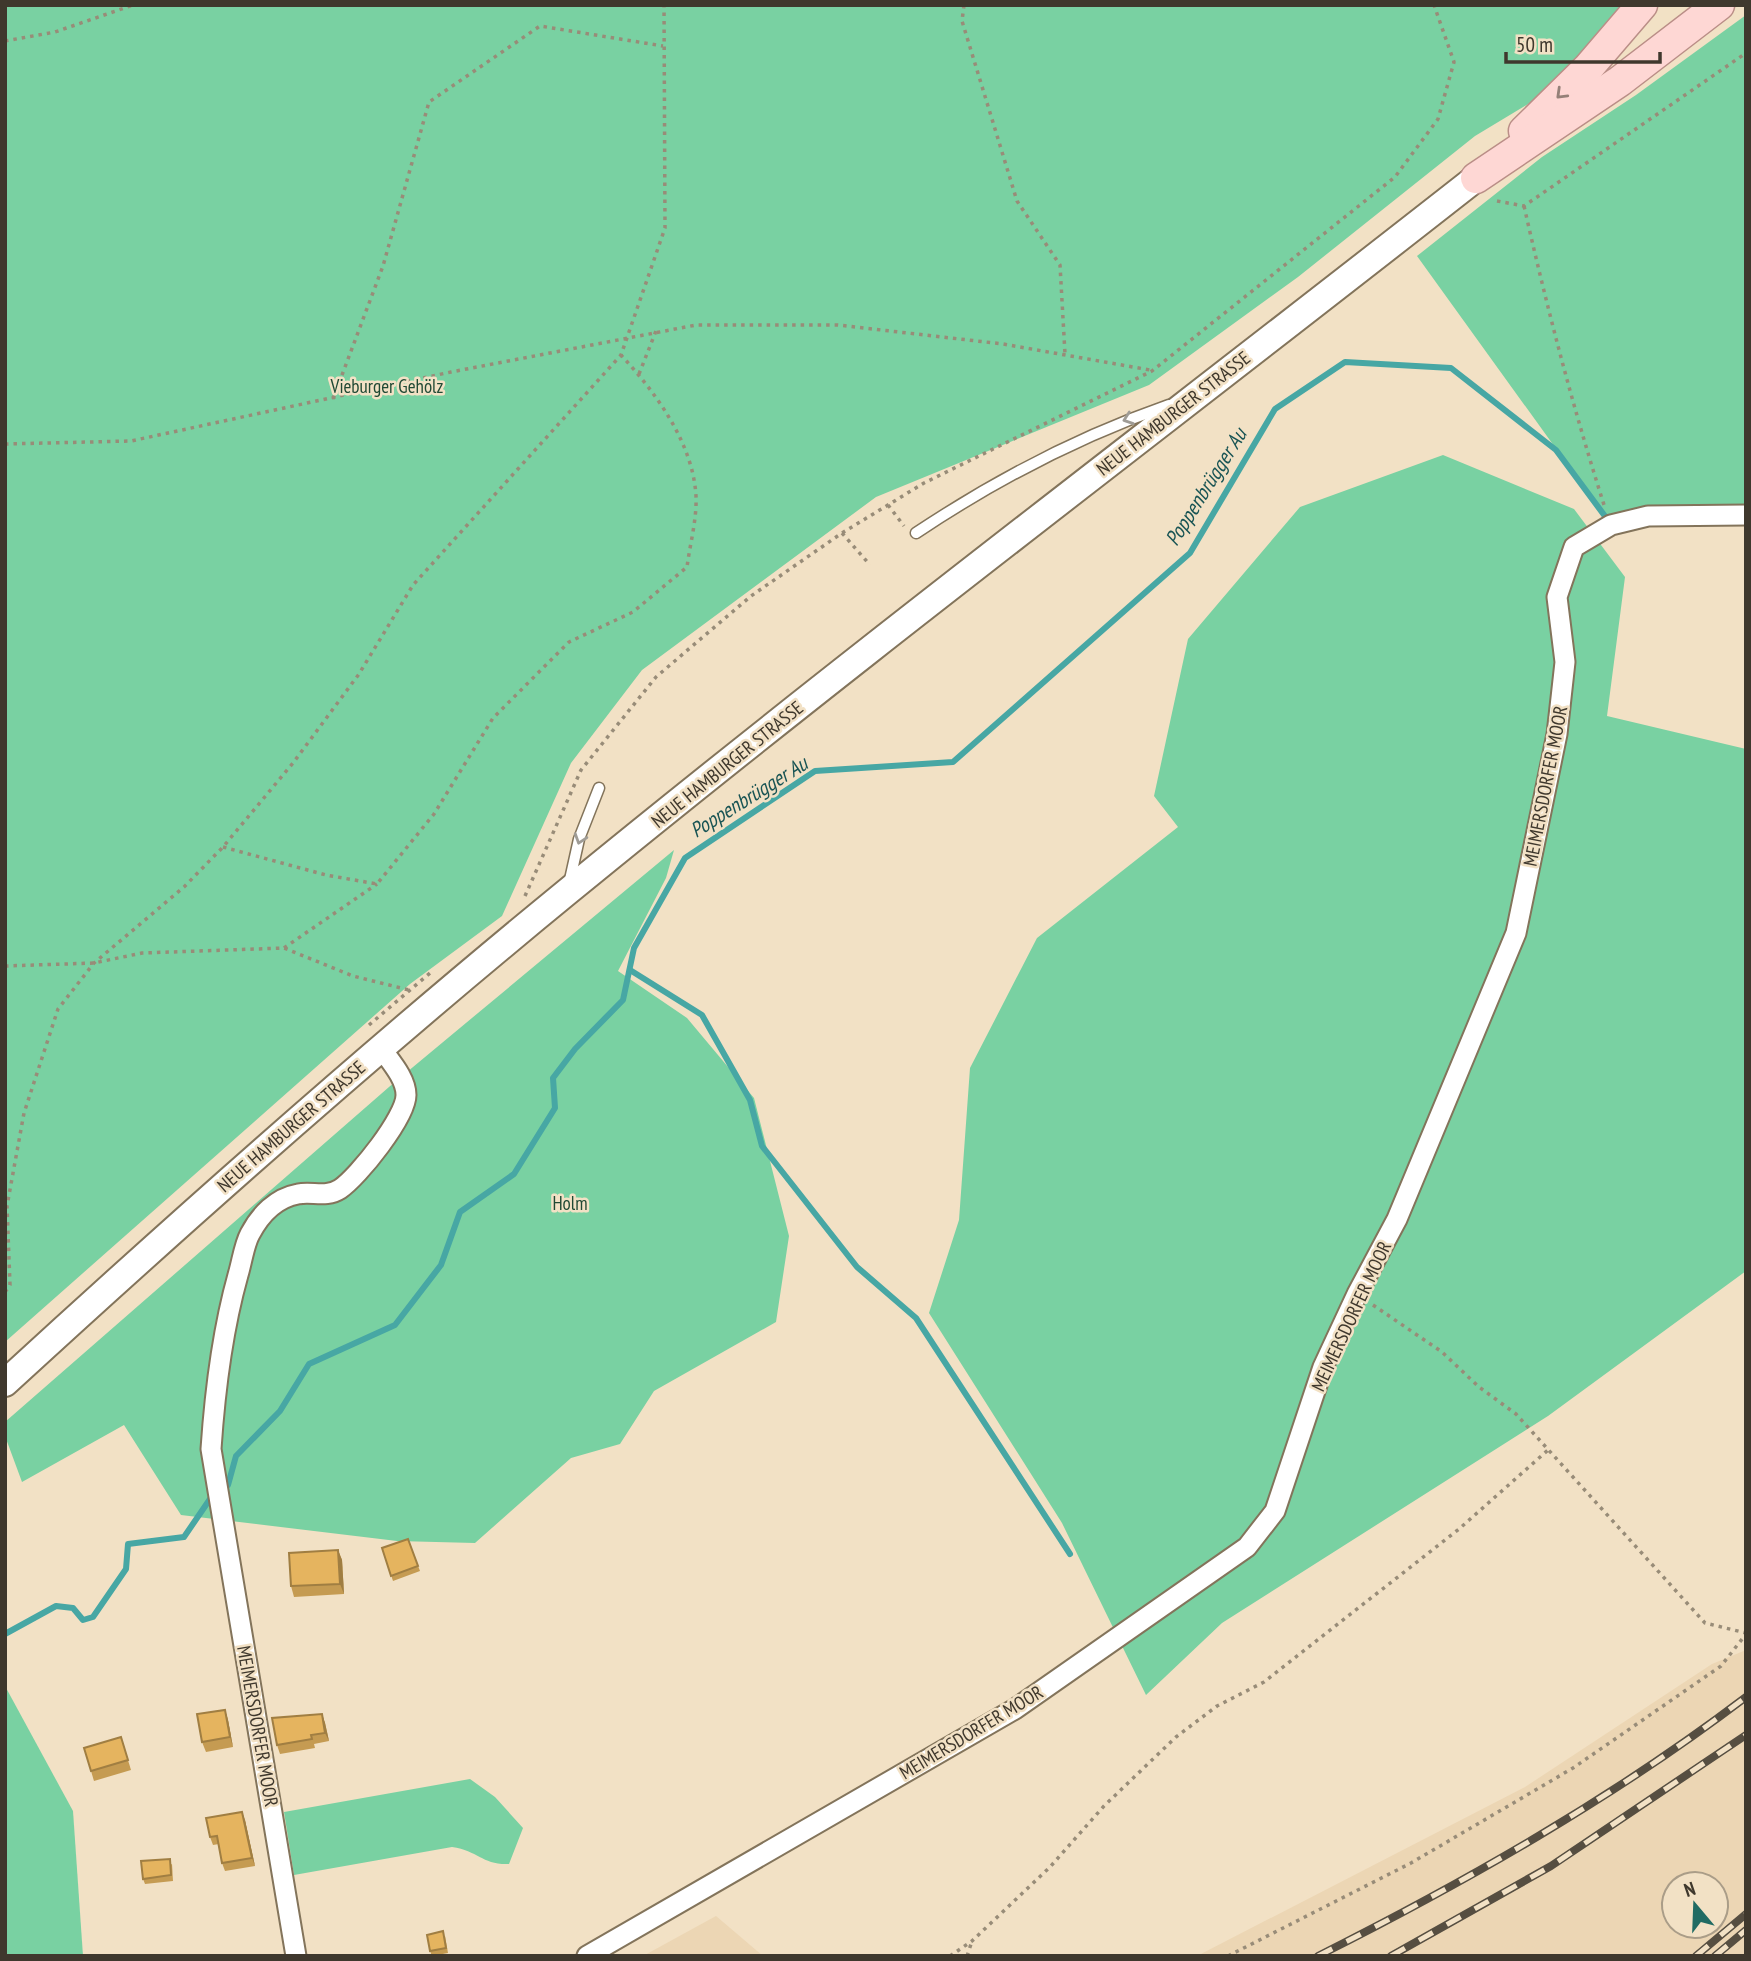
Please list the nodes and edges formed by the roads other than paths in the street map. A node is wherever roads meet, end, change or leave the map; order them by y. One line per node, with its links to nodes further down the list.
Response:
1 (1642, 5): 3 (main road, one-way to 3)
2 (1719, 5): 3 (main road)
3 (1476, 178): 4 (main road, NEUE HAMBURGER STRASSE)
4 (1192, 397): 6 (lane, one-way to 6); 8 (main road, NEUE HAMBURGER STRASSE)
5 (1746, 515): 12 (street, MEIMERSDORFER MOOR)
6 (913, 534)
7 (600, 788): 8 (lane, one-way to 8)
8 (567, 892): 9 (main road, NEUE HAMBURGER STRASSE)
9 (373, 1039): 10 (main road, NEUE HAMBURGER STRASSE); 11 (street, MEIMERSDORFER MOOR)
10 (5, 1383)
11 (296, 1956)
12 (587, 1956)

